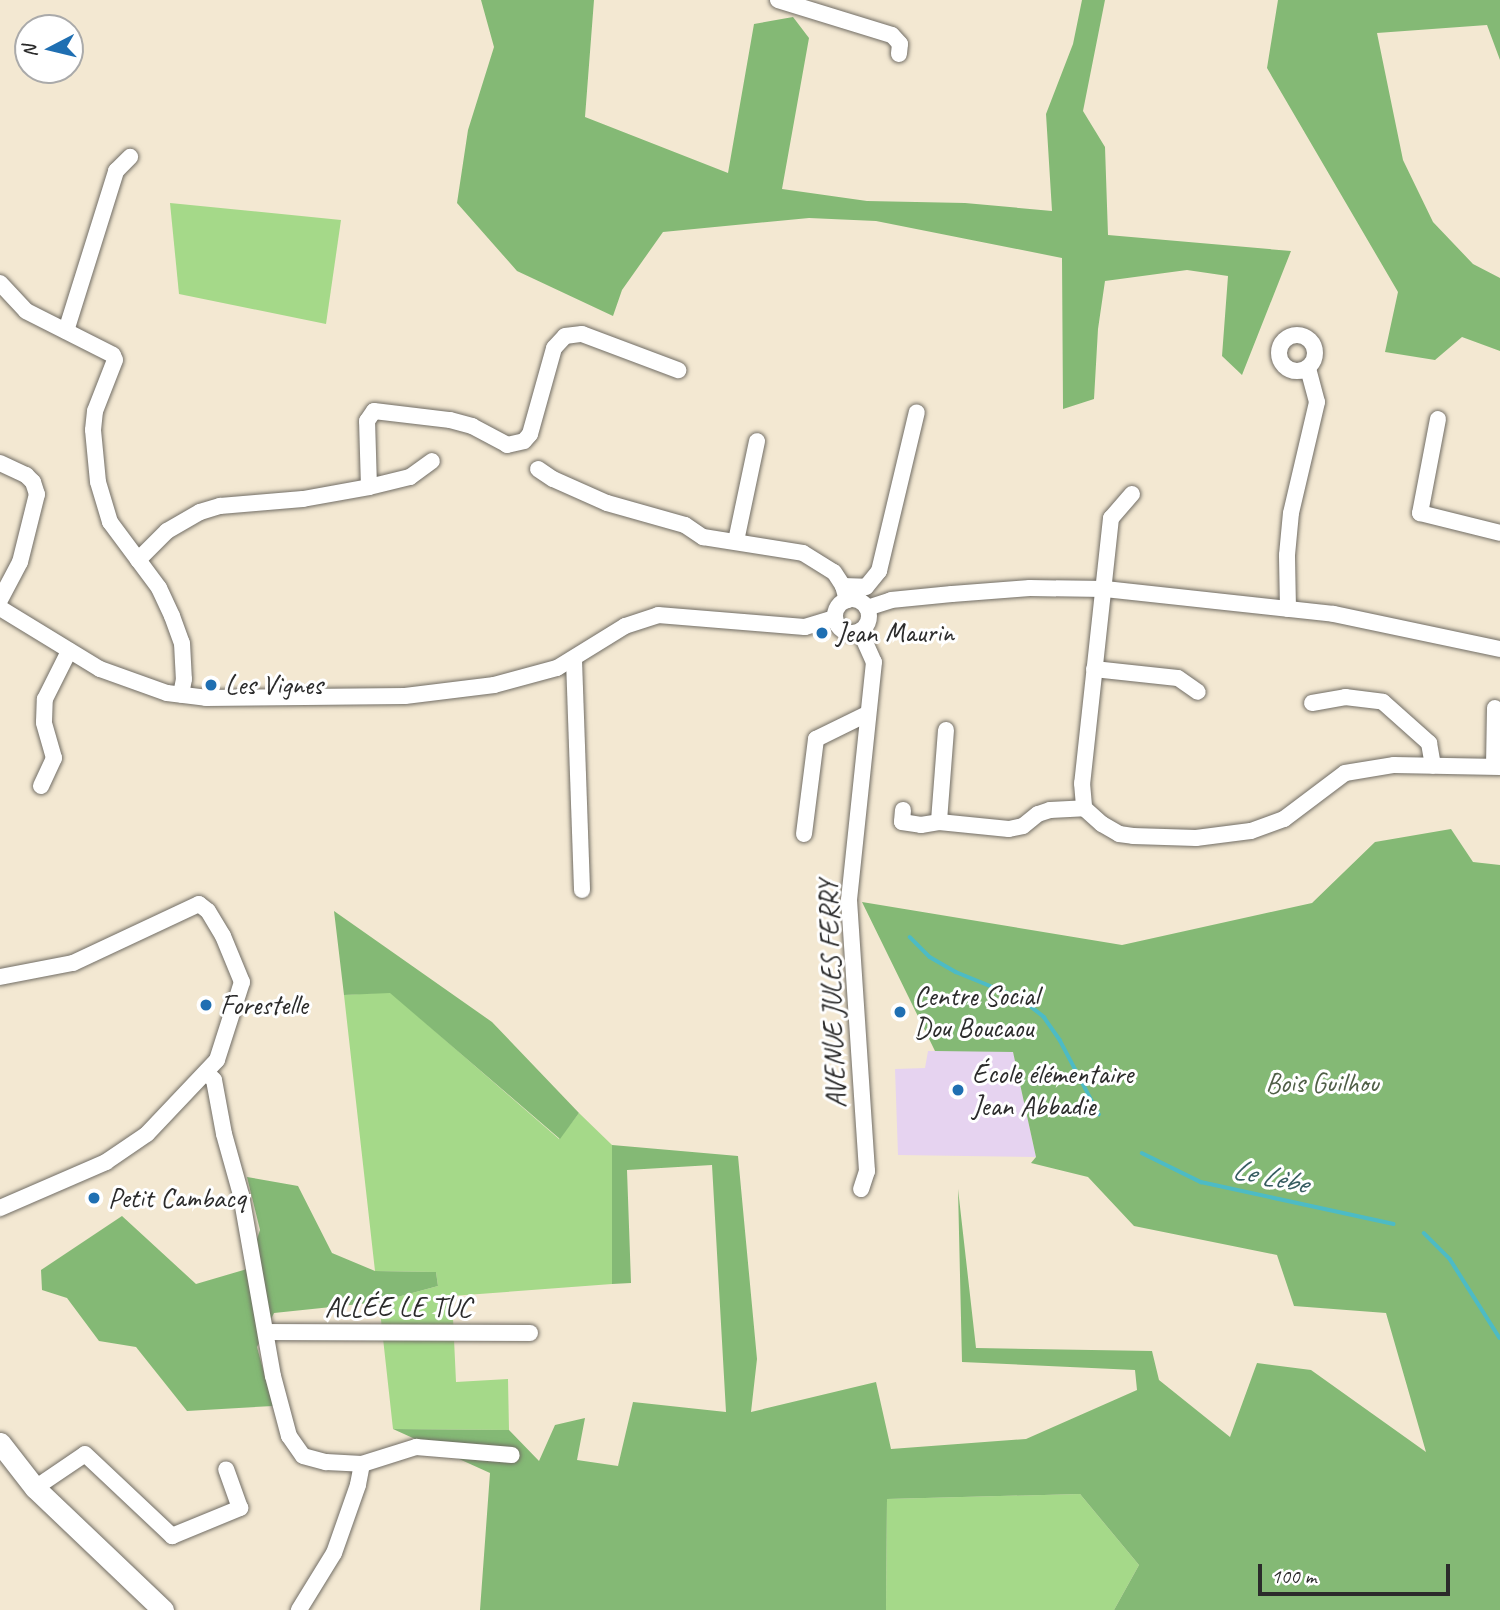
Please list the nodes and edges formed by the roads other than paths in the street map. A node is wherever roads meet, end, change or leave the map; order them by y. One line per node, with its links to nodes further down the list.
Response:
1 (778, 0): 2 (street)
2 (899, 54)
3 (130, 157): 5 (street)
4 (0, 283): 5 (street)
5 (66, 331): 18 (street)
6 (1308, 368): 24 (street)
7 (678, 370): 14 (street)
8 (917, 412): 20 (street)
9 (1437, 419): 16 (street)
10 (757, 441): 17 (street)
11 (432, 461): 14 (street)
12 (0, 463): 21 (street)
13 (538, 469): 17 (street)
14 (369, 487): 18 (street)
15 (1132, 494): 19 (street)
16 (1500, 533)
17 (736, 541): 20 (street)
18 (138, 560): 32 (street)
19 (1105, 589): 23 (street); 24 (street); 30 (street)
20 (845, 593): 23 (street); 25 (street)
21 (0, 600)
22 (0, 608): 28 (street)
23 (867, 608): 26 (street)
24 (1288, 609): 27 (street)
25 (835, 618): 26 (street); 29 (street)
26 (860, 631): 35 (street, AVENUE JULES FERRY)
27 (1500, 649)
28 (69, 651): 32 (street); 39 (street)
29 (574, 660): 32 (street); 44 (street)
30 (1094, 669): 31 (street); 40 (street)
31 (1198, 692)
32 (181, 695)
33 (1312, 703): 37 (street)
34 (1495, 708): 38 (street)
35 (867, 714): 43 (street); 47 (street, AVENUE JULES FERRY)
36 (946, 730): 42 (street)
37 (1433, 766): 38 (street); 40 (street)
38 (1497, 766)
39 (41, 786)
40 (1084, 808): 42 (street)
41 (904, 810): 42 (street)
42 (939, 822)
43 (804, 834)
44 (582, 890)
45 (0, 977): 46 (street)
46 (207, 1073): 48 (street); 49 (street)
47 (860, 1189)
48 (0, 1208)
49 (266, 1332): 50 (street, ALLÉE LE TUC); 53 (street)
50 (530, 1333)
51 (0, 1443): 55 (street)
52 (512, 1455): 53 (street)
53 (362, 1464): 57 (street)
54 (226, 1469): 55 (street)
55 (35, 1488): 56 (street)
56 (156, 1607)
57 (299, 1610)

